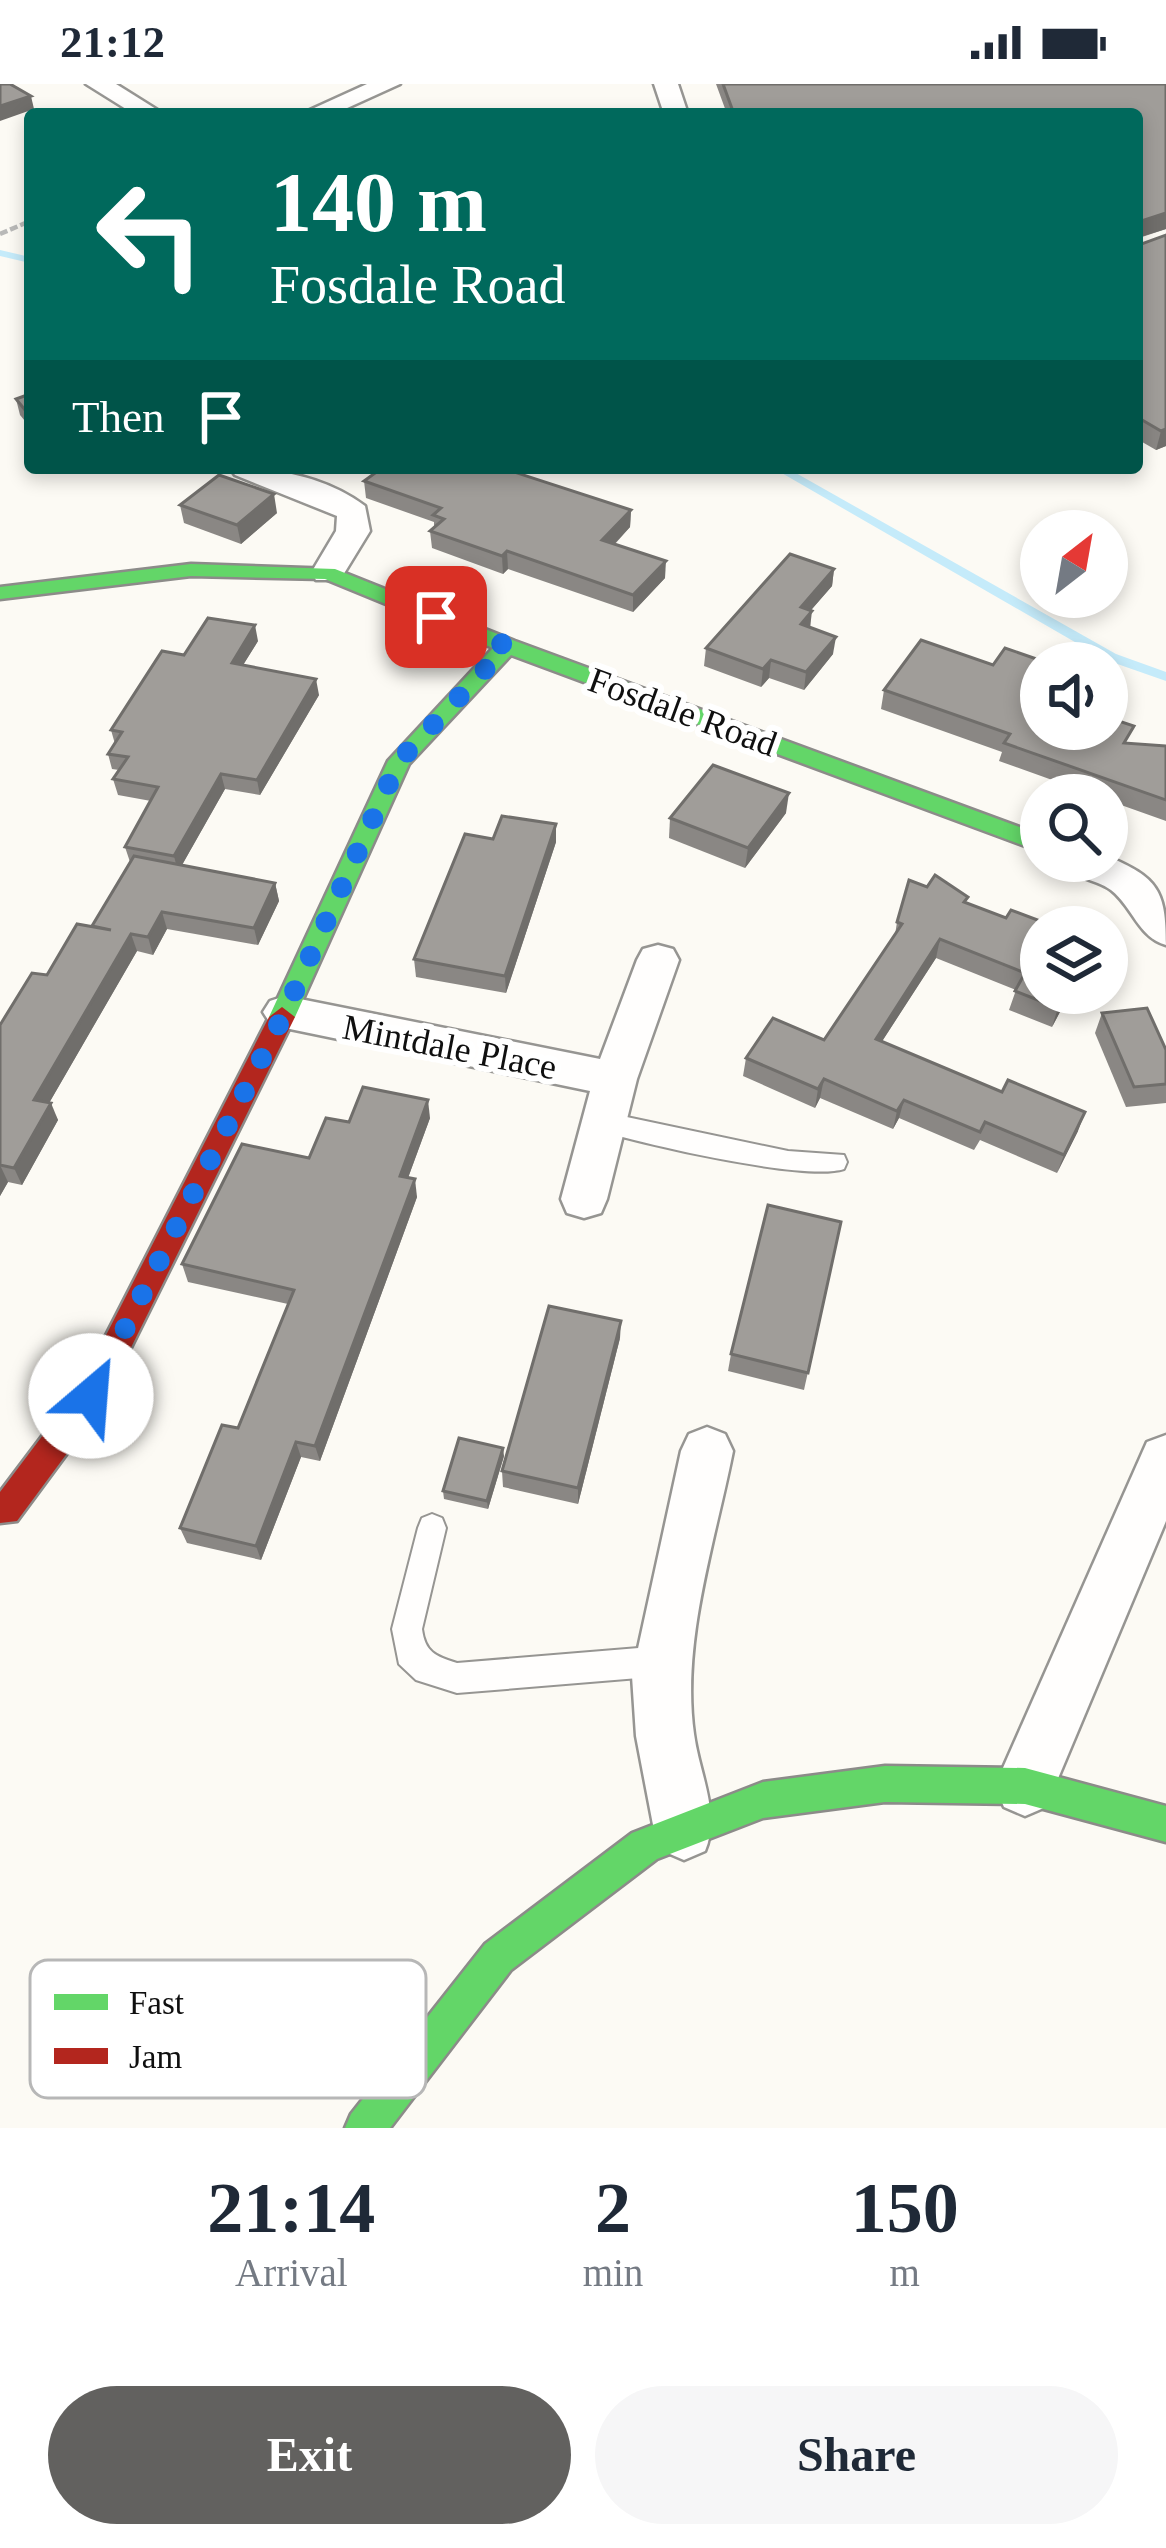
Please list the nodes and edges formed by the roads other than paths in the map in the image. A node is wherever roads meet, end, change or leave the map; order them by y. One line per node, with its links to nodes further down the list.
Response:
1 (98, 84): 3 (street)
2 (388, 84): 4 (street)
3 (141, 108)
4 (328, 108)
5 (263, 474): 6 (street)
6 (328, 573): 7 (street, Fosdale Road); 8 (street, Fosdale Road)
7 (0, 593)
8 (507, 646): 9 (street, Fosdale Road); 13 (street, Mintdale Place)
9 (1020, 836)
10 (1127, 882): 11 (street)
11 (1166, 930)
12 (658, 960): 14 (street)
13 (285, 1012): 14 (street, Mintdale Place); 19 (street, Mintdale Place)
14 (609, 1100): 15 (lane); 16 (street)
15 (835, 1162)
16 (584, 1198)
17 (707, 1451): 21 (street)
18 (1166, 1459): 22 (street)
19 (6, 1510)
20 (432, 1528): 21 (lane)
21 (663, 1661): 24 (street)
22 (1025, 1786): 23 (street); 24 (street)
23 (1166, 1824)
24 (684, 1830): 25 (street)
25 (426, 2049)
26 (388, 2098): 27 (street)
27 (365, 2128)

